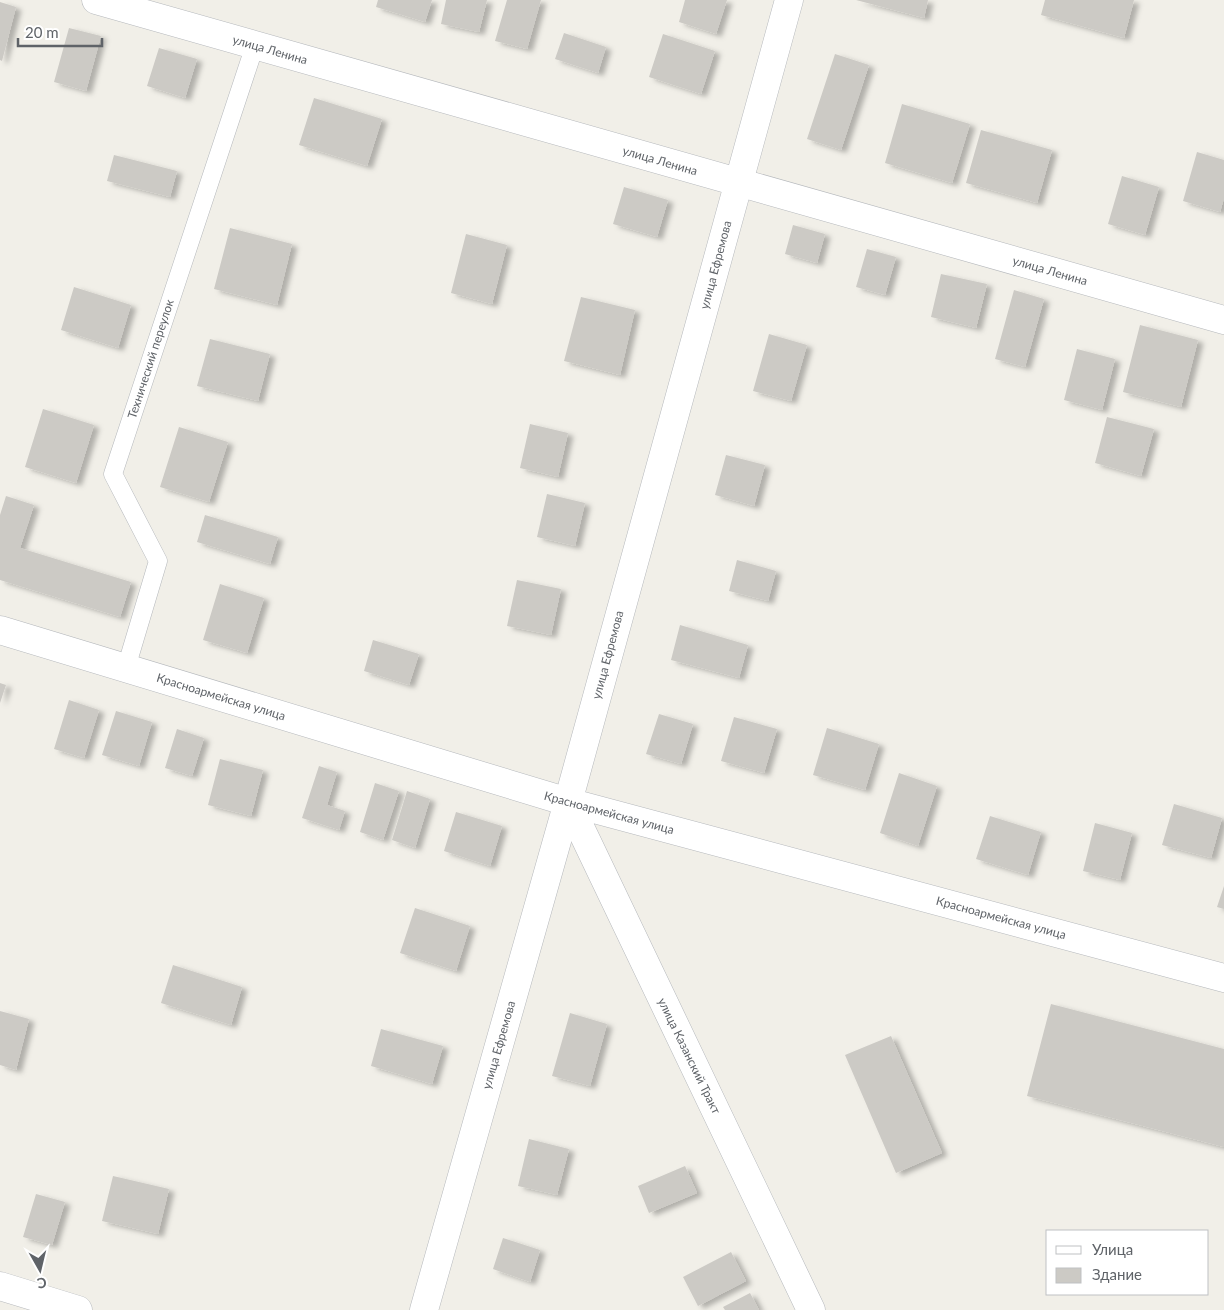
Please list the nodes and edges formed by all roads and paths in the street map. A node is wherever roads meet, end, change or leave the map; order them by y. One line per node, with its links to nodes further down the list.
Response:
1 (96, 0): 3 (street, улица Ленина)
2 (789, 0): 4 (street, улица Ефремова)
3 (255, 45): 4 (street, улица Ленина); 7 (lane, Технический переулок)
4 (738, 183): 5 (street, улица Ленина); 8 (street, улица Ефремова)
5 (1224, 320)
6 (0, 630): 7 (street, Красноармейская улица)
7 (126, 668): 8 (street, Красноармейская улица)
8 (568, 802): 9 (street, Красноармейская улица); 12 (street, улица Ефремова); 13 (street, улица Казанский Тракт)
9 (1224, 978)
10 (0, 1286): 11 (street)
11 (78, 1310)
12 (424, 1310)
13 (811, 1310)

